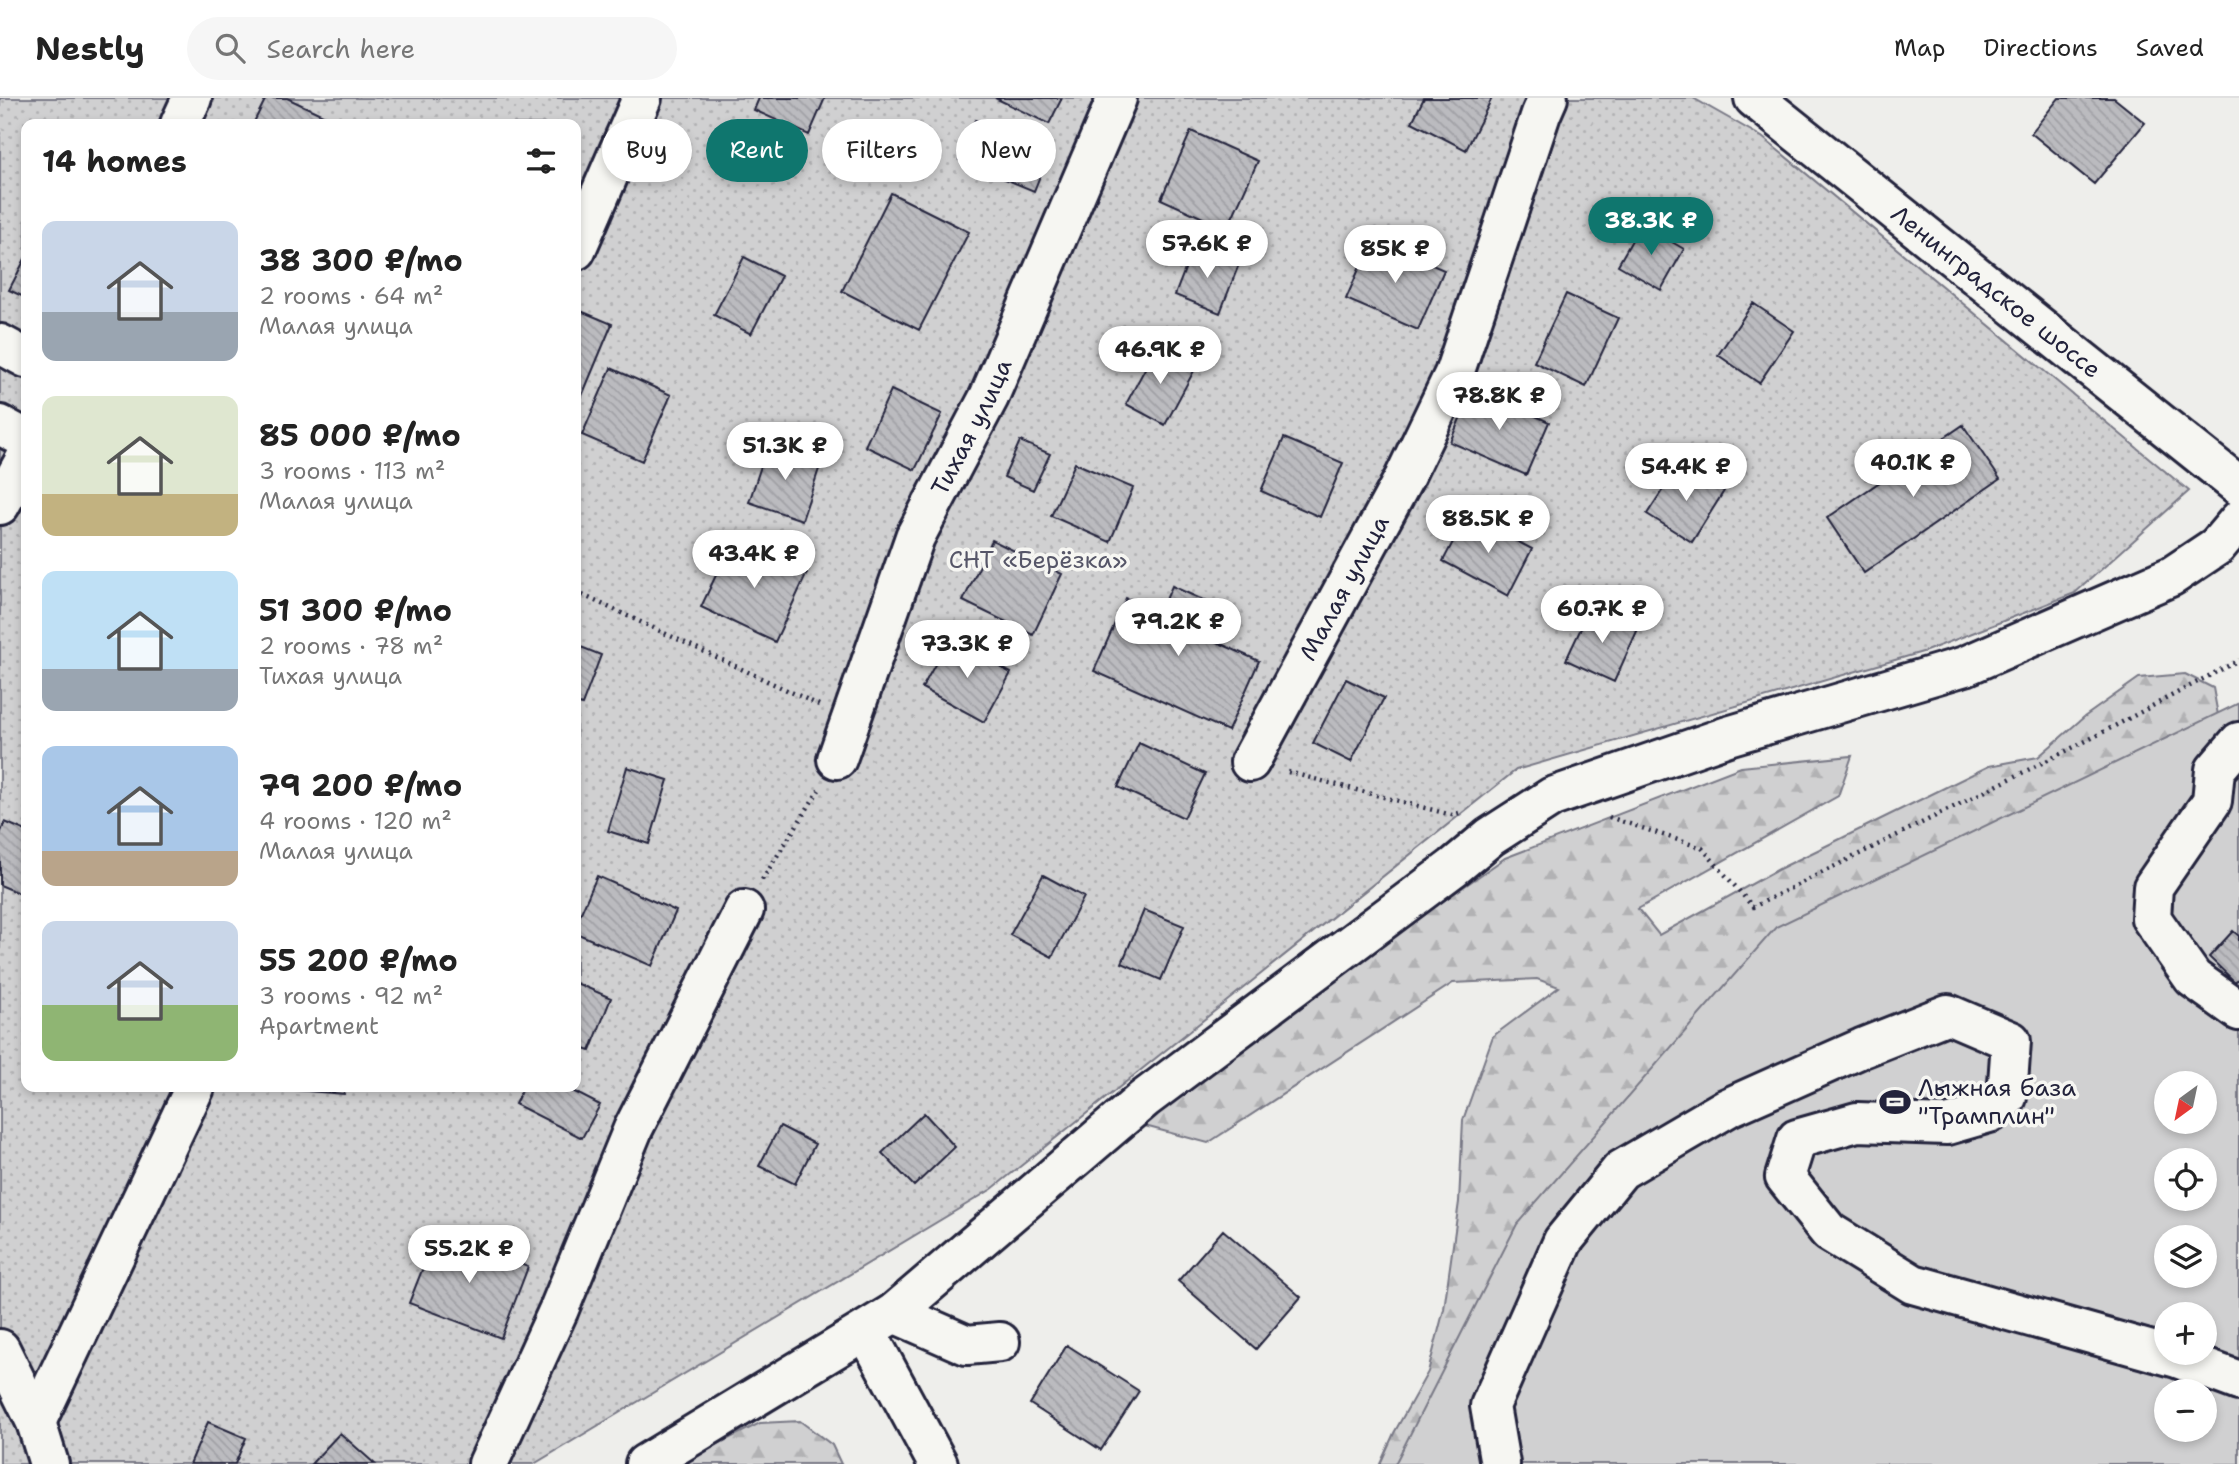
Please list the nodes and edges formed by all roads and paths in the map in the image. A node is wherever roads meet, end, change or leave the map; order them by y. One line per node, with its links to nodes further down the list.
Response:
1 (192, 98): 6 (street)
2 (642, 98): 7 (street)
3 (1117, 98): 18 (street, Тихая улица)
4 (1548, 98): 21 (street, Малая улица)
5 (1768, 102): 13 (street, Ленинградское шоссе)
6 (182, 119)
7 (581, 238)
8 (0, 344): 9 (street)
9 (21, 355)
10 (0, 425): 11 (street)
11 (21, 436)
12 (21, 467): 14 (street)
13 (2239, 486)
14 (0, 505)
15 (2239, 520): 26 (street)
16 (581, 594): 18 (path)
17 (2239, 660): 22 (path)
18 (851, 720): 20 (street, Тихая улица)
19 (2239, 742): 24 (street)
20 (837, 759): 23 (path)
21 (1250, 762)
22 (1702, 848)
23 (744, 910): 32 (street)
24 (2239, 1011)
25 (193, 1092): 30 (street)
26 (880, 1322): 27 (street); 33 (street); 34 (street)
27 (1000, 1342)
28 (0, 1349): 30 (street)
29 (2239, 1381): 35 (street)
30 (36, 1422): 31 (street)
31 (49, 1464)
32 (488, 1464)
33 (645, 1464)
34 (938, 1464)
35 (1500, 1464)

